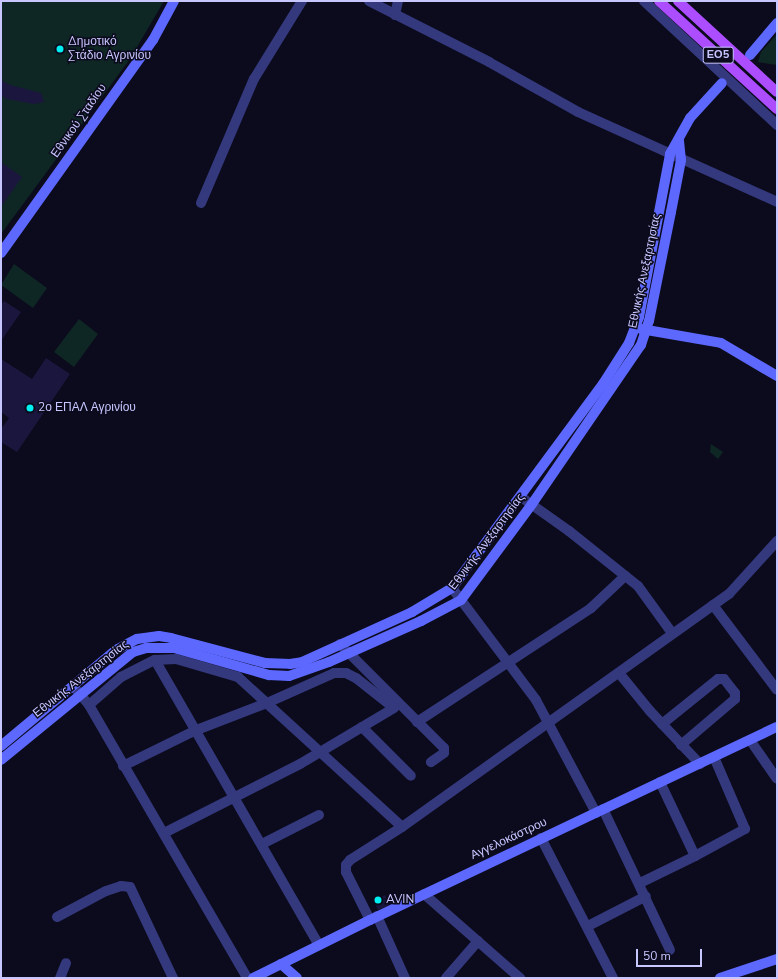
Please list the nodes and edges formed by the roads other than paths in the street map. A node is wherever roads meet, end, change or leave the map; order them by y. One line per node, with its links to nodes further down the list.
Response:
1 (174, 1): 21 (street, Εθνικού Σταδίου)
2 (302, 1): 20 (street)
3 (369, 1): 8 (street)
4 (398, 1): 8 (street)
5 (644, 1): 15 (street)
6 (658, 1): 13 (main road, ΕΟ5)
7 (678, 1): 12 (main road, ΕΟ5)
8 (395, 15): 17 (street)
9 (777, 23): 10 (street)
10 (750, 55)
11 (722, 83): 16 (street, Εθνικής Ανεξαρτησίας)
12 (777, 90): 13 (street)
13 (767, 100): 14 (main road, ΕΟ5)
14 (777, 109)
15 (777, 125)
16 (679, 140): 17 (street, Εθνικής Ανεξαρτησίας); 18 (street, Εθνικής Ανεξαρτησίας)
17 (670, 154): 18 (street); 22 (street, Εθνικής Ανεξαρτησίας)
18 (681, 160): 19 (street); 23 (street, Εθνικής Ανεξαρτησίας)
19 (777, 202)
20 (201, 203)
21 (1, 253)
22 (636, 329): 23 (street); 25 (street, Εθνικής Ανεξαρτησίας)
23 (647, 330): 24 (street); 26 (street, Εθνικής Ανεξαρτησίας)
24 (777, 376)
25 (521, 497): 26 (street); 29 (street, Εθνικής Ανεξαρτησίας)
26 (532, 504): 28 (street); 30 (street, Εθνικής Ανεξαρτησίας)
27 (777, 541): 31 (street)
28 (625, 576): 32 (street); 36 (street)
29 (452, 588): 30 (street); 33 (street, Εθνικής Ανεξαρτησίας)
30 (461, 600): 34 (street, Εθνικής Ανεξαρτησίας); 36 (street)
31 (713, 605): 32 (street); 39 (street)
32 (672, 633): 37 (street)
33 (340, 644): 34 (street); 38 (street, Εθνικής Ανεξαρτησίας)
34 (349, 653): 40 (street, Εθνικής Ανεξαρτησίας); 43 (street)
35 (155, 660): 41 (street); 42 (street); 48 (street)
36 (508, 663): 43 (street); 44 (street)
37 (619, 673): 44 (street); 45 (street)
38 (74, 687): 40 (street); 51 (street, Εθνικής Ανεξαρτησίας)
39 (777, 690)
40 (82, 696): 42 (street); 54 (street, Εθνικής Ανεξαρτησίας)
41 (267, 703): 46 (street); 48 (street); 52 (street)
42 (89, 705): 57 (street)
43 (417, 722): 55 (street)
44 (548, 722): 62 (street); 64 (street)
45 (662, 724): 50 (street); 50 (street)
46 (362, 726): 52 (street); 58 (street)
47 (777, 727): 49 (street, Αγγελοκάστρου)
48 (194, 731): 57 (street); 61 (street)
49 (750, 740): 53 (street, Αγγελοκάστρου); 59 (street)
50 (681, 745): 56 (street)
51 (1, 746)
52 (320, 753): 61 (street); 64 (street)
53 (714, 757): 56 (street, Αγγελοκάστρου); 68 (street)
54 (1, 760)
55 (431, 762)
56 (700, 764): 60 (street, Αγγελοκάστρου)
57 (123, 766): 65 (street)
58 (412, 776)
59 (777, 779)
60 (660, 782): 62 (street, Αγγελοκάστρου); 68 (street)
61 (234, 798): 65 (street); 67 (street)
62 (600, 811): 66 (street, Αγγελοκάστρου); 69 (street)
63 (319, 815): 67 (street)
64 (402, 827): 73 (street)
65 (164, 833): 83 (street)
66 (541, 838): 70 (street, Αγγελοκάστρου); 74 (street)
67 (262, 844): 76 (street)
68 (695, 856): 69 (street)
69 (640, 883): 71 (street)
70 (424, 894): 73 (street, Αγγελοκάστρου); 75 (street)
71 (646, 896): 74 (street); 77 (street)
72 (56, 917): 82 (street)
73 (373, 918): 76 (street, Αγγελοκάστρου); 86 (street)
74 (588, 926): 89 (street)
75 (478, 941): 87 (street); 88 (street)
76 (319, 945): 80 (street, Αγγελοκάστρου)
77 (670, 950)
78 (777, 959): 90 (street)
79 (66, 963): 81 (street)
80 (281, 964): 84 (street, Αγγελοκάστρου); 85 (street)
81 (60, 978)
82 (173, 978)
83 (247, 978)
84 (253, 978)
85 (297, 978)
86 (405, 978)
87 (446, 978)
88 (520, 978)
89 (614, 978)
90 (720, 978)

